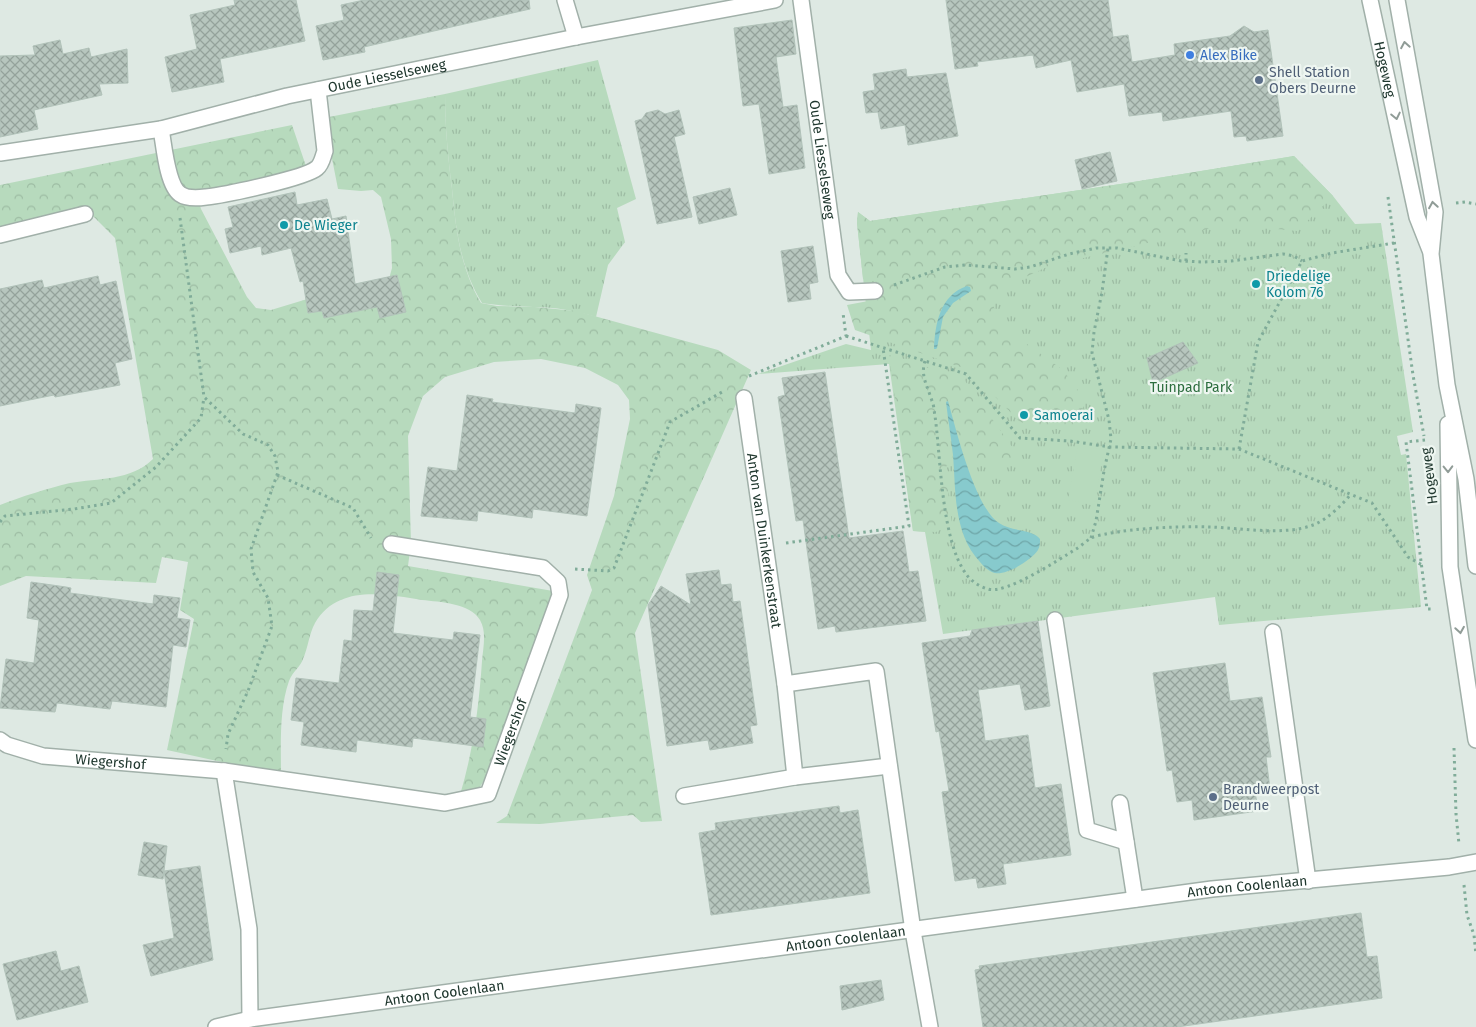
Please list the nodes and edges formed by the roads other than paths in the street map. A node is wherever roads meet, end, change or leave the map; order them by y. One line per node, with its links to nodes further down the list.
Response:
1 (565, 0): 6 (street)
2 (775, 0): 6 (street, Oude Liesselseweg)
3 (801, 0): 13 (street, Oude Liesselseweg)
4 (1370, 0): 12 (street, Hogeweg, one-way to 12)
5 (1397, 0): 12 (street, Hogeweg, one-way to 5)
6 (576, 37): 7 (street, Oude Liesselseweg)
7 (318, 90): 8 (street, Oude Liesselseweg); 8 (street)
8 (161, 129): 9 (street, Oude Liesselseweg)
9 (0, 154)
10 (85, 214): 11 (street)
11 (0, 235)
12 (1431, 254): 14 (street, Hogeweg)
13 (874, 291)
14 (1447, 385): 17 (street, Hogeweg); 20 (street, Hogeweg, one-way to 20)
15 (744, 398): 21 (street, Anton van Duinkerkenstraat)
16 (391, 544): 25 (street, Wiegershof)
17 (1476, 566)
18 (1055, 620): 29 (street)
19 (1273, 632): 31 (street)
20 (1470, 657): 23 (street, Hogeweg)
21 (785, 684): 24 (street); 26 (street, Anton van Duinkerkenstraat)
22 (0, 740): 25 (street, Wiegershof)
23 (1476, 740)
24 (889, 766): 26 (street); 33 (street)
25 (224, 771): 34 (street)
26 (795, 777): 27 (street)
27 (684, 796)
28 (1120, 803): 29 (street)
29 (1126, 842): 32 (street)
30 (1469, 864): 31 (street, Antoon Coolenlaan)
31 (1308, 881): 32 (street, Antoon Coolenlaan)
32 (1135, 900): 33 (street, Antoon Coolenlaan)
33 (913, 930): 34 (street, Antoon Coolenlaan); 36 (street)
34 (250, 1019): 35 (street, Antoon Coolenlaan)
35 (216, 1027)
36 (930, 1027)

